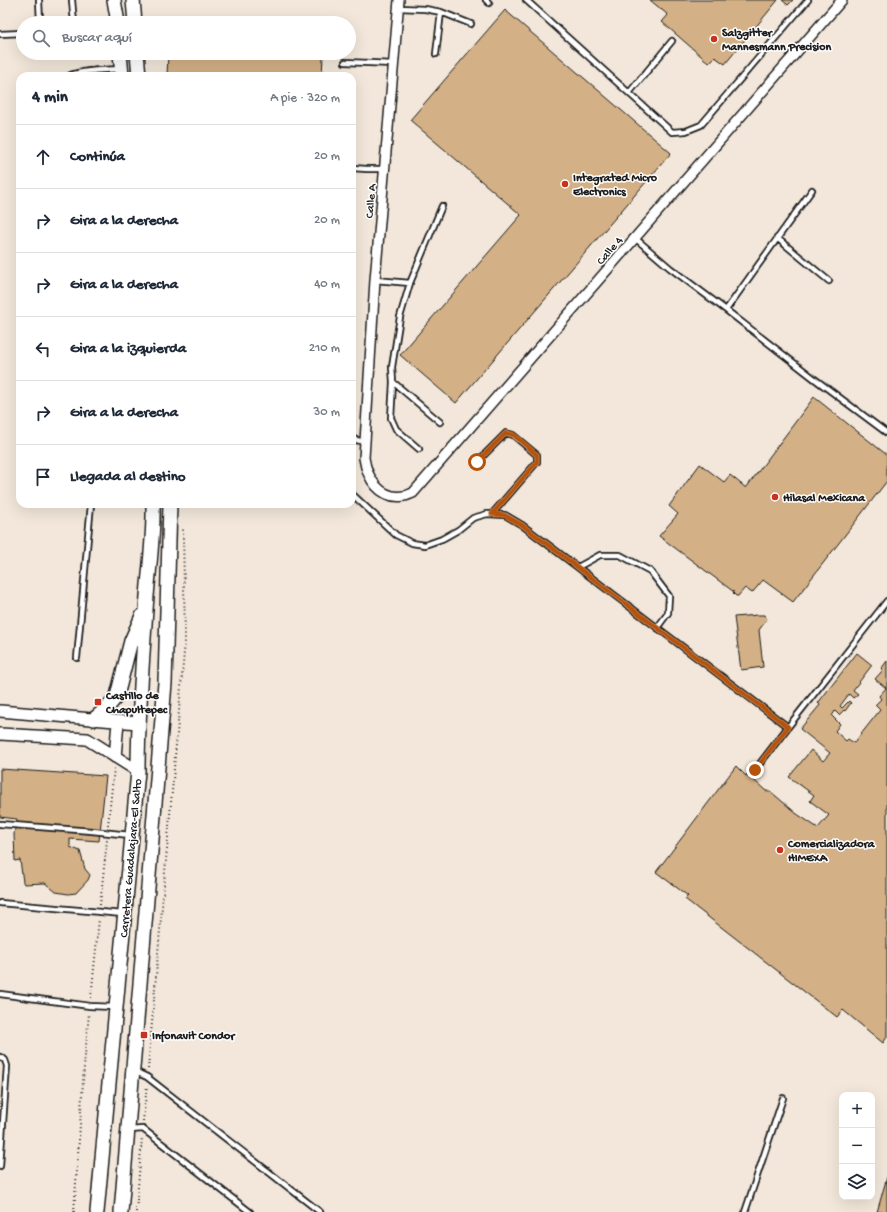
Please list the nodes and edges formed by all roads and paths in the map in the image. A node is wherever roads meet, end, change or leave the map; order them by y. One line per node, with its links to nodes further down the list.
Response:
1 (39, 0): 10 (lane)
2 (72, 0): 11 (lane)
3 (114, 0): 12 (main road)
4 (133, 0): 13 (main road)
5 (526, 0): 26 (lane)
6 (808, 0): 26 (lane)
7 (842, 0): 31 (street, Calle 4)
8 (399, 4): 9 (lane); 22 (street, Calle A)
9 (441, 12): 14 (lane); 18 (lane)
10 (40, 16)
11 (73, 16)
12 (117, 16)
13 (134, 16)
14 (471, 24)
15 (16, 33): 16 (lane)
16 (0, 34)
17 (672, 41): 26 (lane)
18 (436, 54)
19 (121, 60): 24 (main road)
20 (138, 60): 25 (main road)
21 (345, 62): 22 (lane)
22 (394, 64): 28 (street, Calle A)
23 (80, 72): 24 (lane)
24 (122, 72)
25 (139, 72)
26 (629, 93)
27 (356, 169): 28 (lane)
28 (385, 169): 33 (street, Calle A)
29 (812, 190): 32 (lane)
30 (442, 206): 35 (lane)
31 (635, 238): 36 (lane); 44 (street, Calle 4)
32 (777, 238): 34 (lane); 36 (lane)
33 (375, 280): 35 (lane); 41 (street, Calle A)
34 (829, 281)
35 (410, 283): 37 (lane)
36 (726, 310): 39 (lane)
37 (393, 382): 38 (lane); 42 (lane)
38 (440, 422)
39 (887, 433)
40 (356, 439): 41 (lane)
41 (365, 442): 44 (street, Calle A)
42 (419, 449)
43 (477, 462): 49 (lane)
44 (384, 493)
45 (356, 498): 49 (lane)
46 (91, 508): 55 (lane)
47 (153, 508): 53 (main road, Carretera Guadalajara-El Salto)
48 (170, 508): 75 (main road, Carretera Guadalajara-El Salto)
49 (492, 514): 51 (lane)
50 (183, 527): 76 (path)
51 (578, 568): 54 (lane); 54 (lane)
52 (887, 601): 60 (lane)
53 (146, 609): 57 (main road); 59 (main road, Carretera Guadalajara-El Salto)
54 (657, 628): 60 (lane)
55 (77, 658)
56 (0, 711): 57 (street)
57 (94, 719): 58 (street)
58 (118, 722): 59 (street); 62 (street)
59 (138, 723): 64 (main road, Carretera Guadalajara-El Salto)
60 (788, 727): 63 (lane)
61 (0, 734): 62 (street)
62 (115, 757): 64 (street); 66 (path)
63 (755, 770)
64 (138, 771): 67 (main road, Carretera Guadalajara-El Salto)
65 (0, 824): 66 (lane)
66 (108, 833): 67 (lane); 69 (path)
67 (132, 836): 70 (main road, Carretera Guadalajara-El Salto)
68 (0, 903): 69 (lane)
69 (100, 911): 70 (lane); 72 (path)
70 (125, 914): 73 (main road, Carretera Guadalajara-El Salto)
71 (0, 994): 72 (lane)
72 (90, 1006): 73 (lane); 81 (path)
73 (116, 1008): 82 (main road, Carretera Guadalajara-El Salto)
74 (0, 1057): 80 (lane)
75 (133, 1071): 76 (lane); 79 (main road, Carretera Guadalajara-El Salto)
76 (147, 1077): 78 (path); 86 (lane)
77 (782, 1098): 87 (lane)
78 (143, 1129): 79 (lane); 84 (path); 85 (lane)
79 (128, 1130): 83 (main road, Carretera Guadalajara-El Salto)
80 (0, 1166)
81 (74, 1212)
82 (97, 1212)
83 (121, 1212)
84 (136, 1212)
85 (250, 1212)
86 (320, 1212)
87 (745, 1212)

